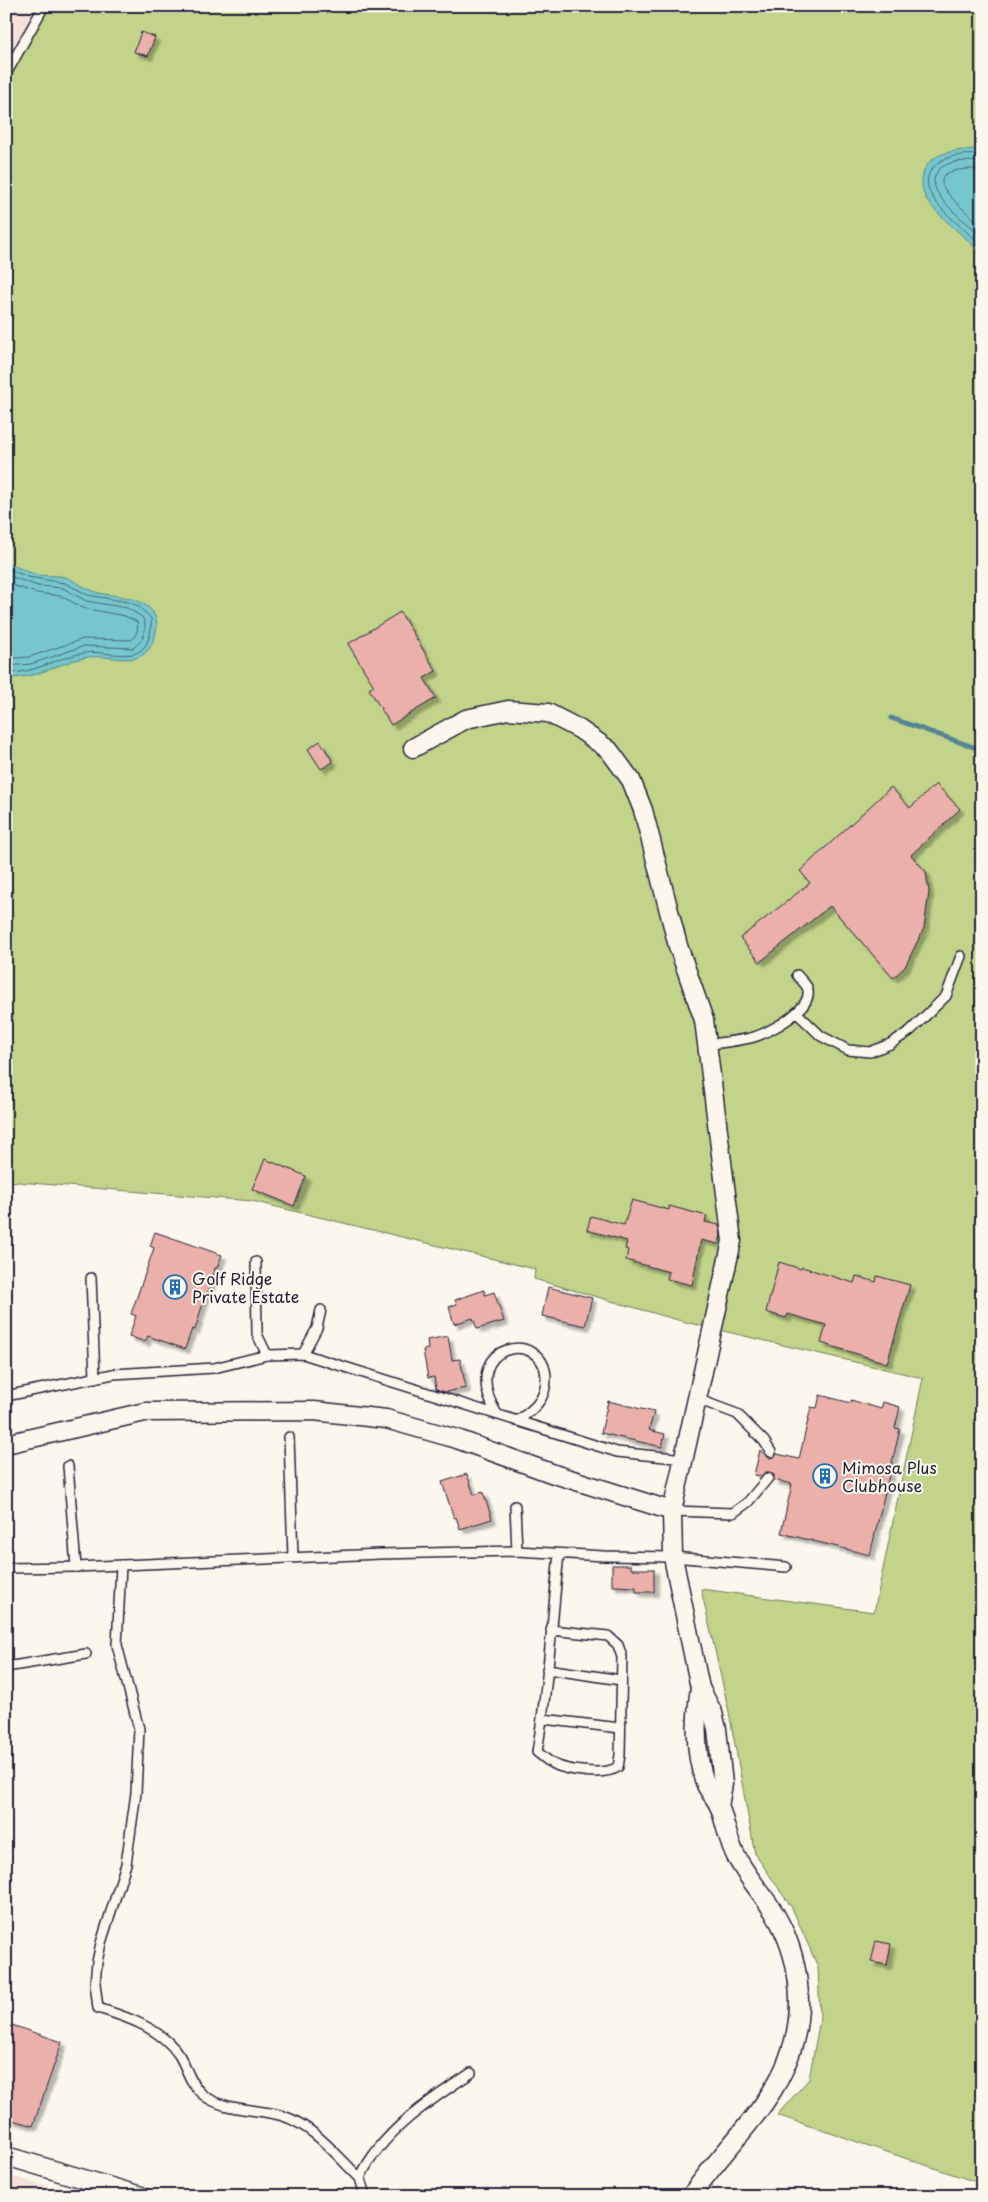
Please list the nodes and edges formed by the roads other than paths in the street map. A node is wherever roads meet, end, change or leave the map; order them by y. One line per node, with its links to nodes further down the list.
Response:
1 (44, 6): 2 (lane)
2 (6, 74)
3 (412, 748): 7 (street)
4 (960, 956): 6 (lane)
5 (797, 975): 6 (lane)
6 (797, 1013): 7 (lane)
7 (708, 1045): 15 (street)
8 (256, 1262): 12 (lane)
9 (91, 1278): 13 (lane)
10 (321, 1310): 11 (lane)
11 (303, 1354): 12 (lane); 16 (lane)
12 (267, 1355): 13 (lane)
13 (94, 1378): 14 (lane)
14 (6, 1396)
15 (697, 1399): 20 (lane); 21 (street)
16 (497, 1414): 17 (lane); 17 (lane)
17 (517, 1421): 21 (lane)
18 (289, 1437): 29 (lane)
19 (6, 1444): 25 (street)
20 (771, 1452)
21 (684, 1459): 25 (street)
22 (68, 1466): 31 (lane)
23 (768, 1478): 25 (lane)
24 (515, 1506): 26 (lane)
25 (672, 1510): 28 (street)
26 (517, 1551): 27 (lane); 29 (lane)
27 (558, 1554): 28 (lane); 34 (lane)
28 (673, 1557): 32 (lane); 46 (street)
29 (293, 1558): 30 (lane)
30 (122, 1566): 31 (lane); 43 (lane)
31 (76, 1567): 33 (lane)
32 (786, 1567)
33 (6, 1568)
34 (551, 1630): 37 (lane); 38 (lane)
35 (86, 1654): 36 (lane)
36 (6, 1667)
37 (547, 1669): 38 (lane); 39 (lane)
38 (621, 1680): 40 (lane)
39 (543, 1719): 40 (lane); 40 (lane)
40 (620, 1728)
41 (471, 2073): 43 (lane)
42 (6, 2156): 44 (street)
43 (360, 2178): 45 (lane)
44 (141, 2196)
45 (365, 2196)
46 (691, 2196)

